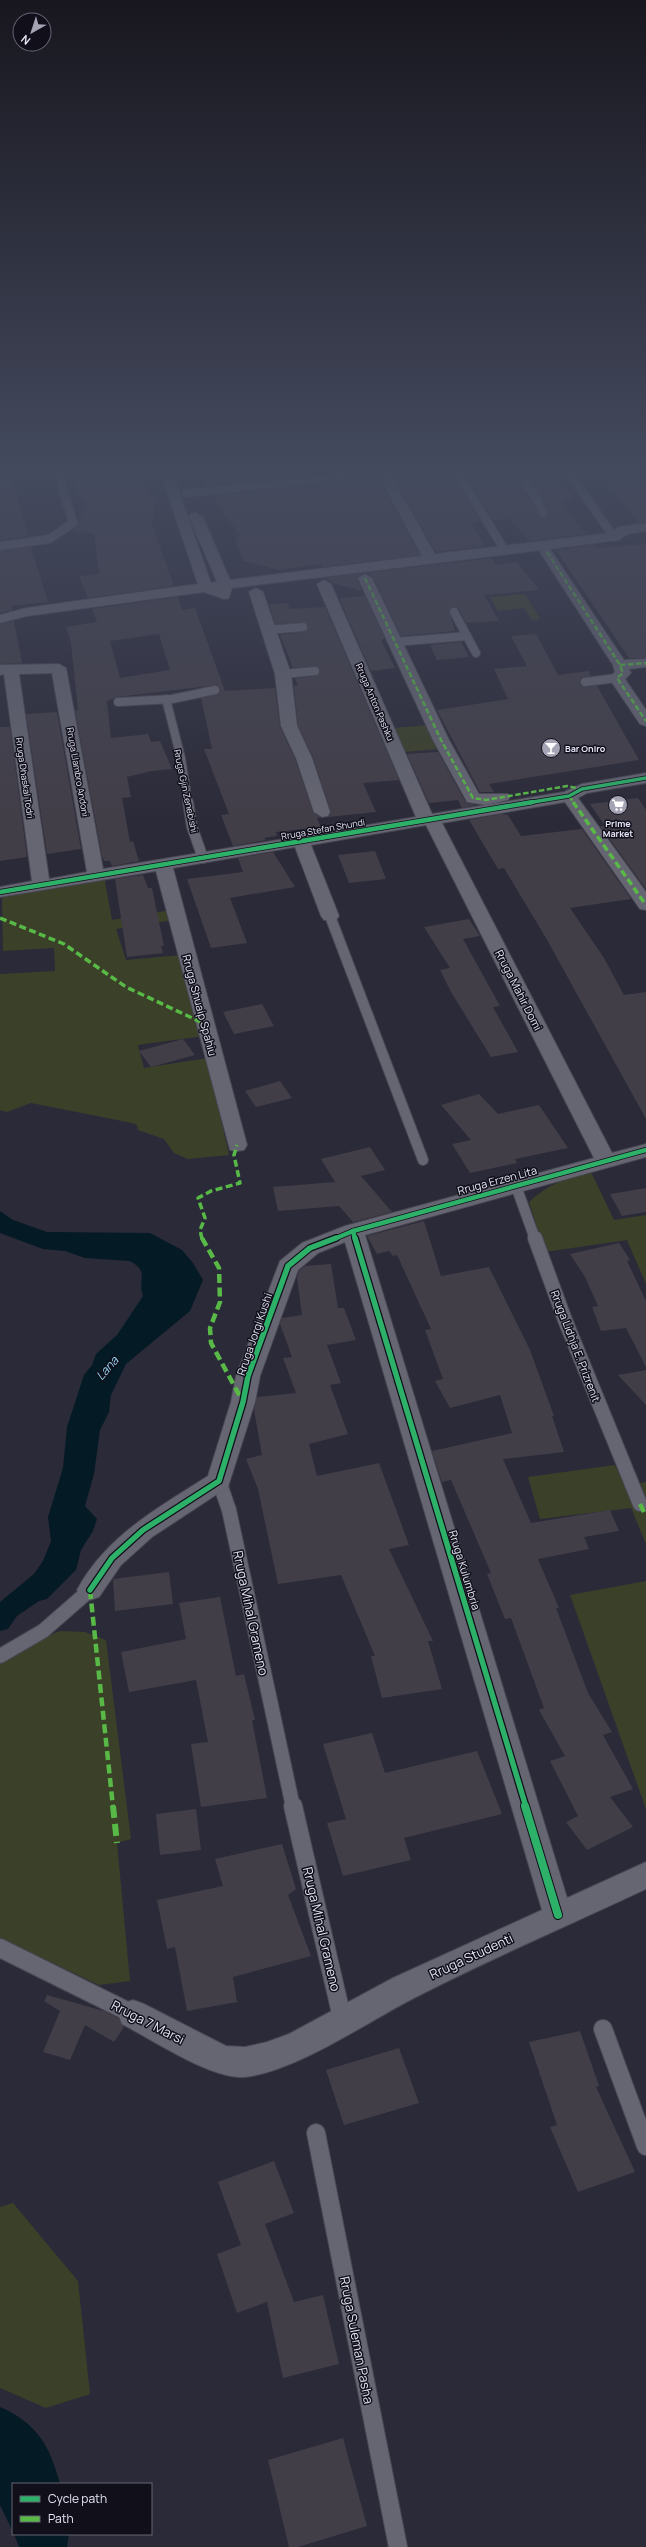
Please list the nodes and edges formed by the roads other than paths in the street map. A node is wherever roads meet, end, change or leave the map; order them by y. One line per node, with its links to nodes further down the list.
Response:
1 (207, 588): 7 (street); 10 (street)
2 (239, 588): 7 (street)
3 (291, 588): 8 (street)
4 (326, 588): 30 (street, Rruga Anton Pashku)
5 (370, 588): 15 (street)
6 (569, 588): 20 (street)
7 (225, 590): 8 (street); 11 (street)
8 (256, 592): 13 (street)
9 (454, 612): 14 (lane)
10 (0, 619)
11 (0, 622)
12 (303, 628): 13 (lane)
13 (268, 630): 21 (street)
14 (467, 636): 15 (lane); 16 (lane)
15 (395, 642): 28 (street)
16 (476, 654)
17 (646, 662): 20 (street)
18 (5, 670): 34 (street, Rruga Llambro Andoni); 35 (street, Rruga Dhaskal Todri)
19 (315, 671): 21 (lane)
20 (619, 672): 22 (lane); 26 (street)
21 (283, 674): 29 (street)
22 (585, 682)
23 (215, 690): 24 (lane)
24 (166, 700): 25 (lane); 32 (lane, Rruga Gjin Zenebishi)
25 (118, 702)
26 (646, 721)
27 (646, 778): 28 (street, Rruga Stefan Shundi)
28 (576, 792): 30 (street, Rruga Stefan Shundi); 38 (street)
29 (322, 812)
30 (429, 820): 31 (street, Rruga Stefan Shundi); 43 (street, Rruga Mahir Domi)
31 (300, 841): 32 (street, Rruga Stefan Shundi); 39 (street)
32 (203, 858): 33 (street, Rruga Stefan Shundi)
33 (163, 864): 34 (street, Rruga Stefan Shundi); 40 (street, Rruga Shuaip Spahiu)
34 (96, 876): 35 (street, Rruga Stefan Shundi)
35 (41, 885): 36 (street, Rruga Stefan Shundi)
36 (0, 892): 37 (street)
37 (0, 898)
38 (646, 905)
39 (330, 916): 42 (lane)
40 (237, 1146)
41 (646, 1150): 43 (street, Rruga Erzen Lita)
42 (423, 1160)
43 (606, 1161): 44 (street, Rruga Erzen Lita)
44 (516, 1186): 45 (street, Rruga Erzen Lita); 47 (lane, Rruga Lidhja E. Prizrenit)
45 (353, 1231): 46 (street, Rruga Jorgi Kushi); 51 (street, Rruga Kulumbria)
46 (219, 1481): 48 (street); 54 (lane, Rruga Mihal Grameno)
47 (640, 1504)
48 (90, 1590): 49 (lane)
49 (0, 1656)
50 (646, 1875): 51 (street, Rruga Studenti)
51 (558, 1915): 54 (street, Rruga Studenti)
52 (0, 1948): 53 (lane, Rruga 7 Marsi)
53 (133, 2014): 56 (street, Rruga 7 Marsi)
54 (343, 2022): 56 (street, Rruga Studenti)
55 (603, 2029): 58 (lane)
56 (300, 2044)
57 (316, 2133): 59 (lane, Rruga Suleman Pasha)
58 (646, 2146)
59 (398, 2547)

